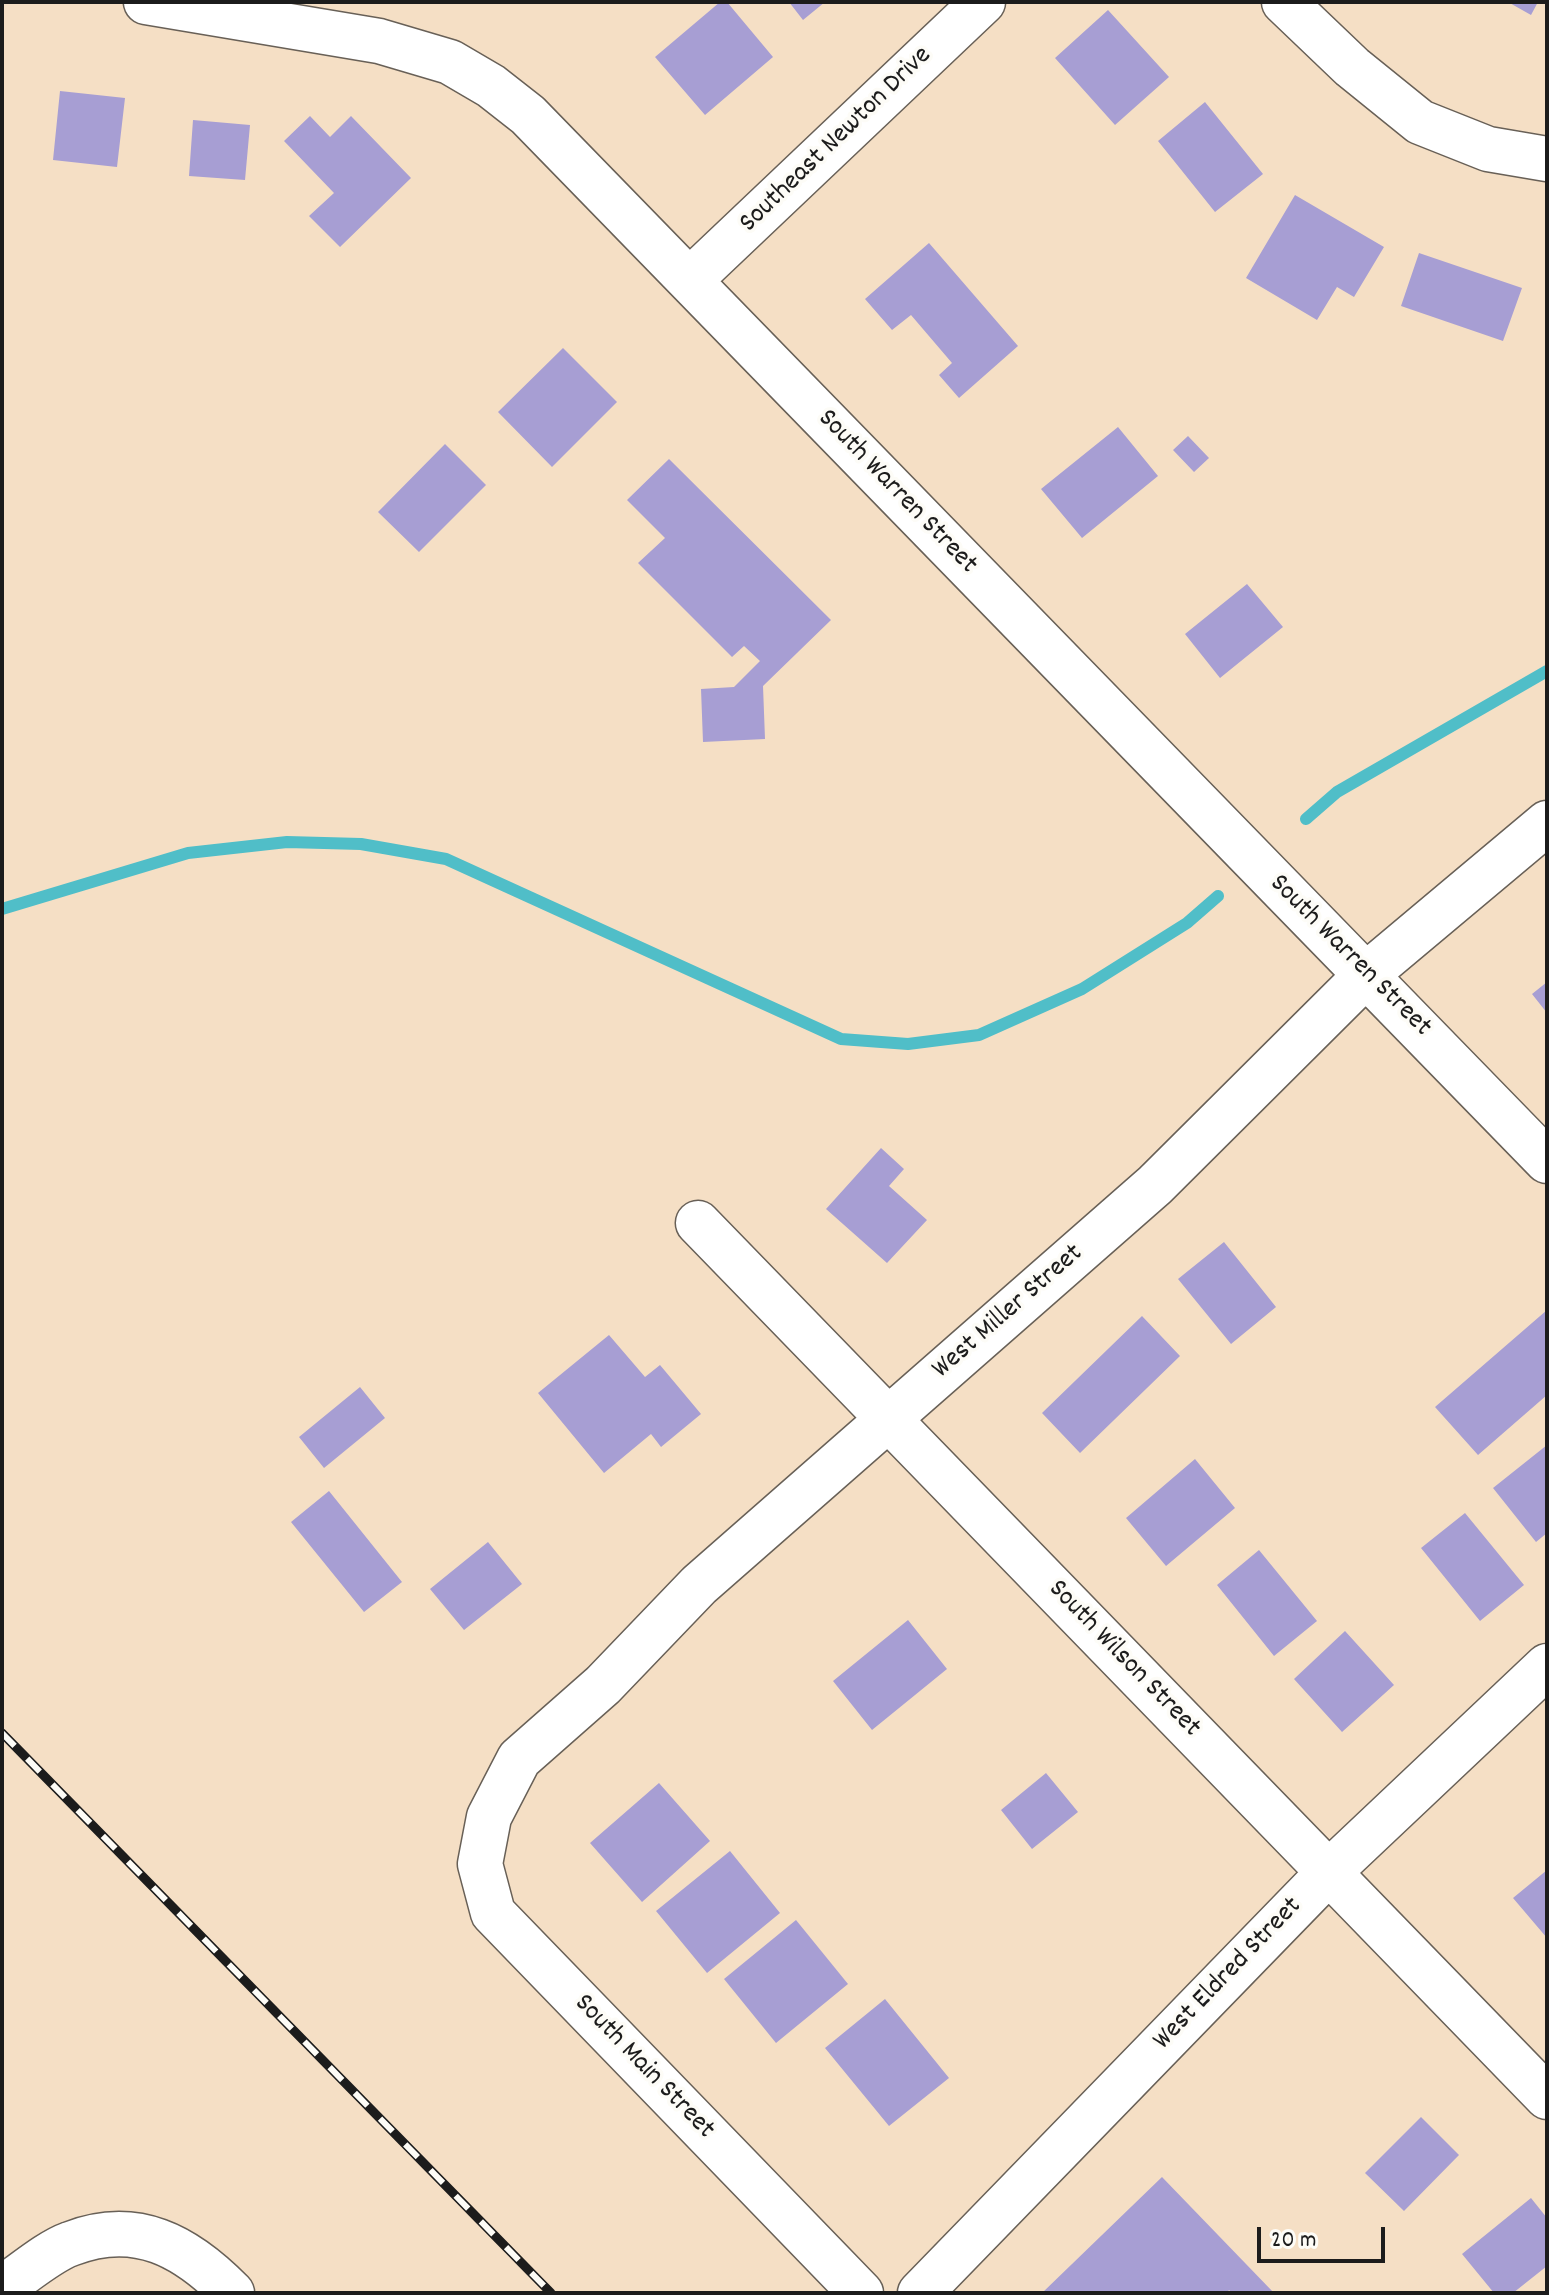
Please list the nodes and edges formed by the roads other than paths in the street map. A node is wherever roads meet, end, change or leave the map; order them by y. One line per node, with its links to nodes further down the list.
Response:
1 (146, 2): 5 (street, South Warren Street)
2 (983, 2): 5 (street, Southeast Newton Drive)
3 (1284, 2): 4 (street)
4 (1547, 159)
5 (690, 280): 7 (street, South Warren Street)
6 (1547, 823): 7 (street, West Miller Street)
7 (1367, 974): 8 (street, South Warren Street); 10 (street, West Miller Street)
8 (1547, 1161)
9 (698, 1223): 10 (street, South Wilson Street)
10 (888, 1418): 12 (street, West Miller Street); 13 (street, South Wilson Street)
11 (1547, 1666): 13 (street, West Eldred Street)
12 (489, 1817): 17 (street, South Main Street)
13 (1329, 1872): 14 (street, South Wilson Street); 18 (street, West Eldred Street)
14 (1547, 2097)
15 (2, 2288): 16 (street)
16 (232, 2293)
17 (861, 2293)
18 (920, 2293)

